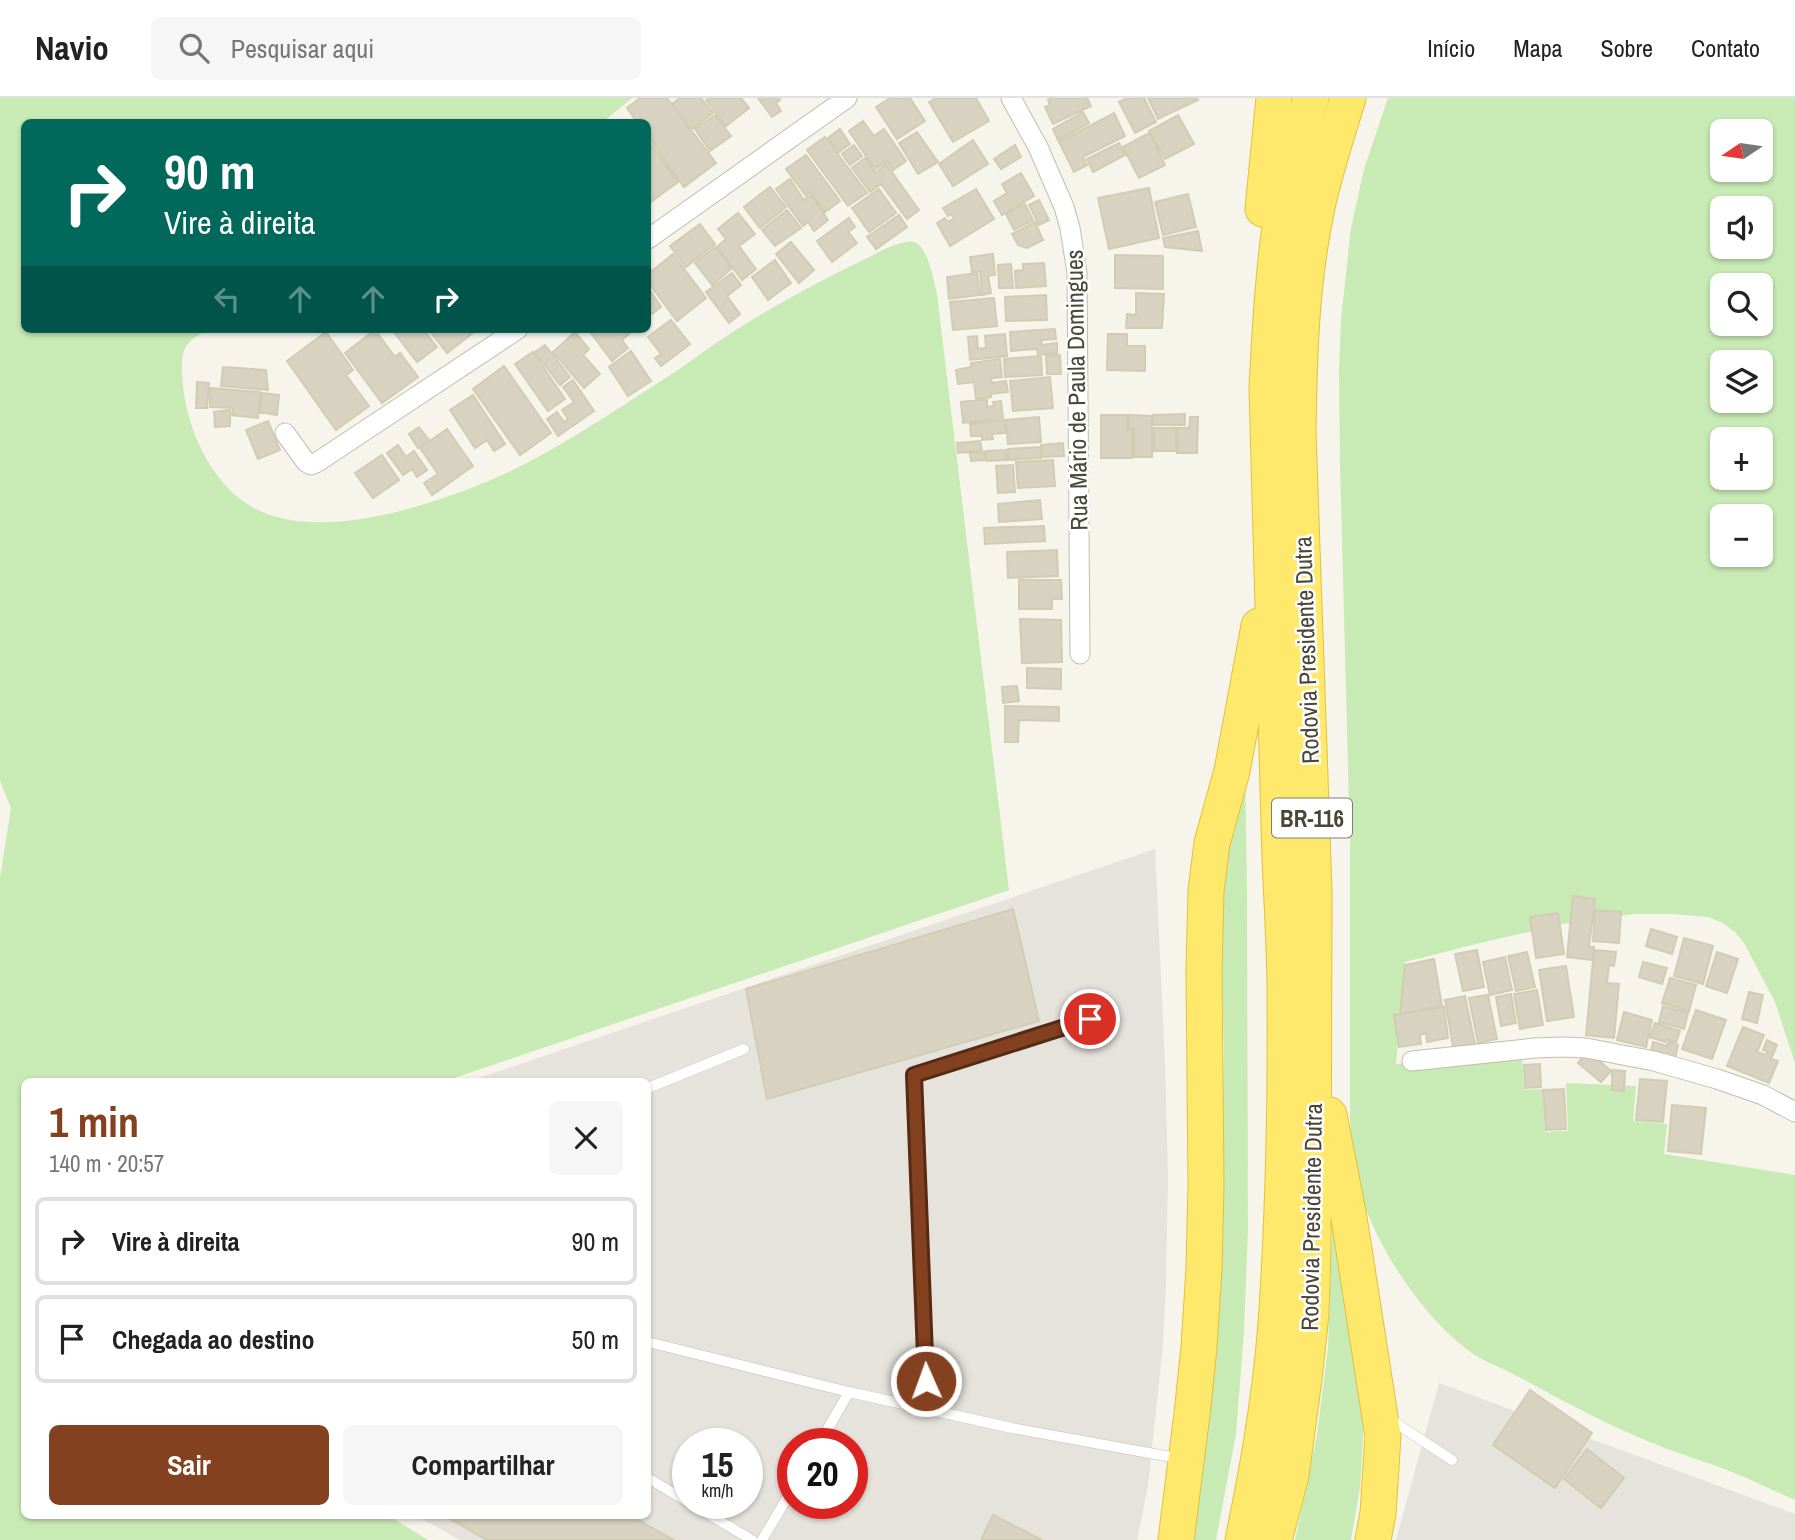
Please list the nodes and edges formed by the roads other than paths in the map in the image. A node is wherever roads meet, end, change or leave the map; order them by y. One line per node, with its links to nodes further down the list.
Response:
1 (847, 98): 6 (street)
2 (1011, 98): 11 (street, Rua Mário de Paula Domingues)
3 (1274, 98): 9 (highway)
4 (1311, 98): 9 (highway, Rodovia Presidente Dutra / BR-116)
5 (1348, 98): 13 (highway, Rodovia Presidente Dutra / BR-116)
6 (651, 237)
7 (512, 333): 8 (street)
8 (285, 433)
9 (1269, 486): 10 (highway, Rodovia Presidente Dutra / BR-116)
10 (1272, 561): 23 (highway); 32 (highway, Rodovia Presidente Dutra / BR-116)
11 (1080, 654)
12 (1090, 1019): 20 (lane)
13 (1314, 1042): 21 (highway); 33 (highway, Rodovia Presidente Dutra / BR-116)
14 (744, 1049): 16 (lane)
15 (1412, 1061): 17 (street)
16 (651, 1087)
17 (1795, 1112)
18 (651, 1343): 19 (lane)
19 (849, 1392): 20 (lane); 22 (lane)
20 (927, 1409): 23 (lane)
21 (1380, 1413): 24 (lane); 34 (highway)
22 (828, 1428)
23 (1186, 1460): 31 (highway)
24 (1451, 1461)
25 (651, 1480): 26 (lane)
26 (672, 1492)
27 (777, 1515): 30 (lane)
28 (717, 1519): 29 (lane)
29 (752, 1540)
30 (762, 1540)
31 (1176, 1540)
32 (1243, 1540)
33 (1274, 1540)
34 (1373, 1540)

